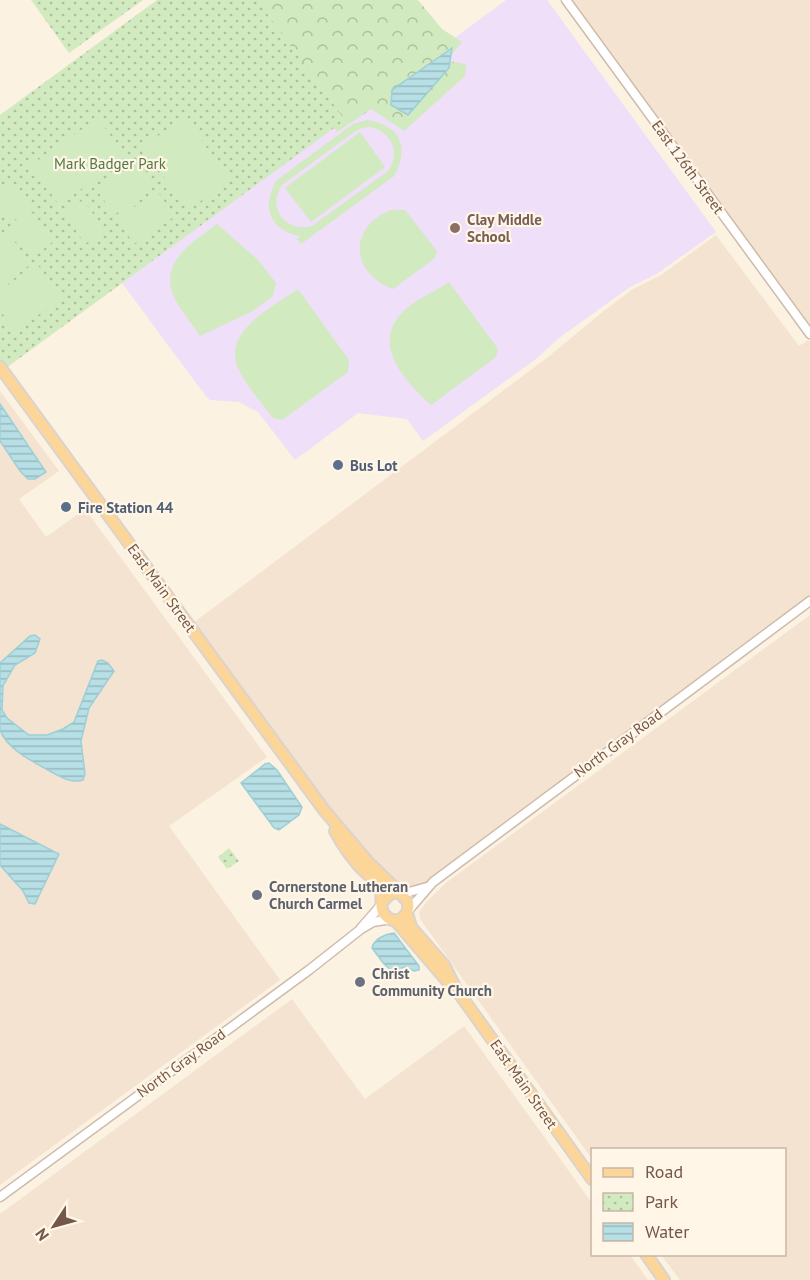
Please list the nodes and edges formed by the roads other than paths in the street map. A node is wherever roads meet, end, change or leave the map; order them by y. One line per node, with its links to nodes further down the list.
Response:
1 (566, 0): 2 (street, East 126th Street)
2 (810, 334)
3 (0, 367): 5 (main road, East Main Street)
4 (810, 602): 6 (street, North Gray Road)
5 (324, 810): 7 (main road, East Main Street); 8 (main road, East Main Street)
6 (428, 887): 7 (street, North Gray Road); 9 (street, North Gray Road)
7 (401, 894): 8 (main road); 9 (main road)
8 (382, 903): 10 (main road); 11 (street, North Gray Road)
9 (408, 912): 10 (main road); 12 (main road, East Main Street)
10 (393, 920): 11 (street, North Gray Road); 12 (main road, East Main Street)
11 (361, 929): 14 (street, North Gray Road)
12 (456, 989): 13 (main road, East Main Street)
13 (591, 1178)
14 (0, 1197)
15 (647, 1256): 16 (main road)
16 (664, 1280)

